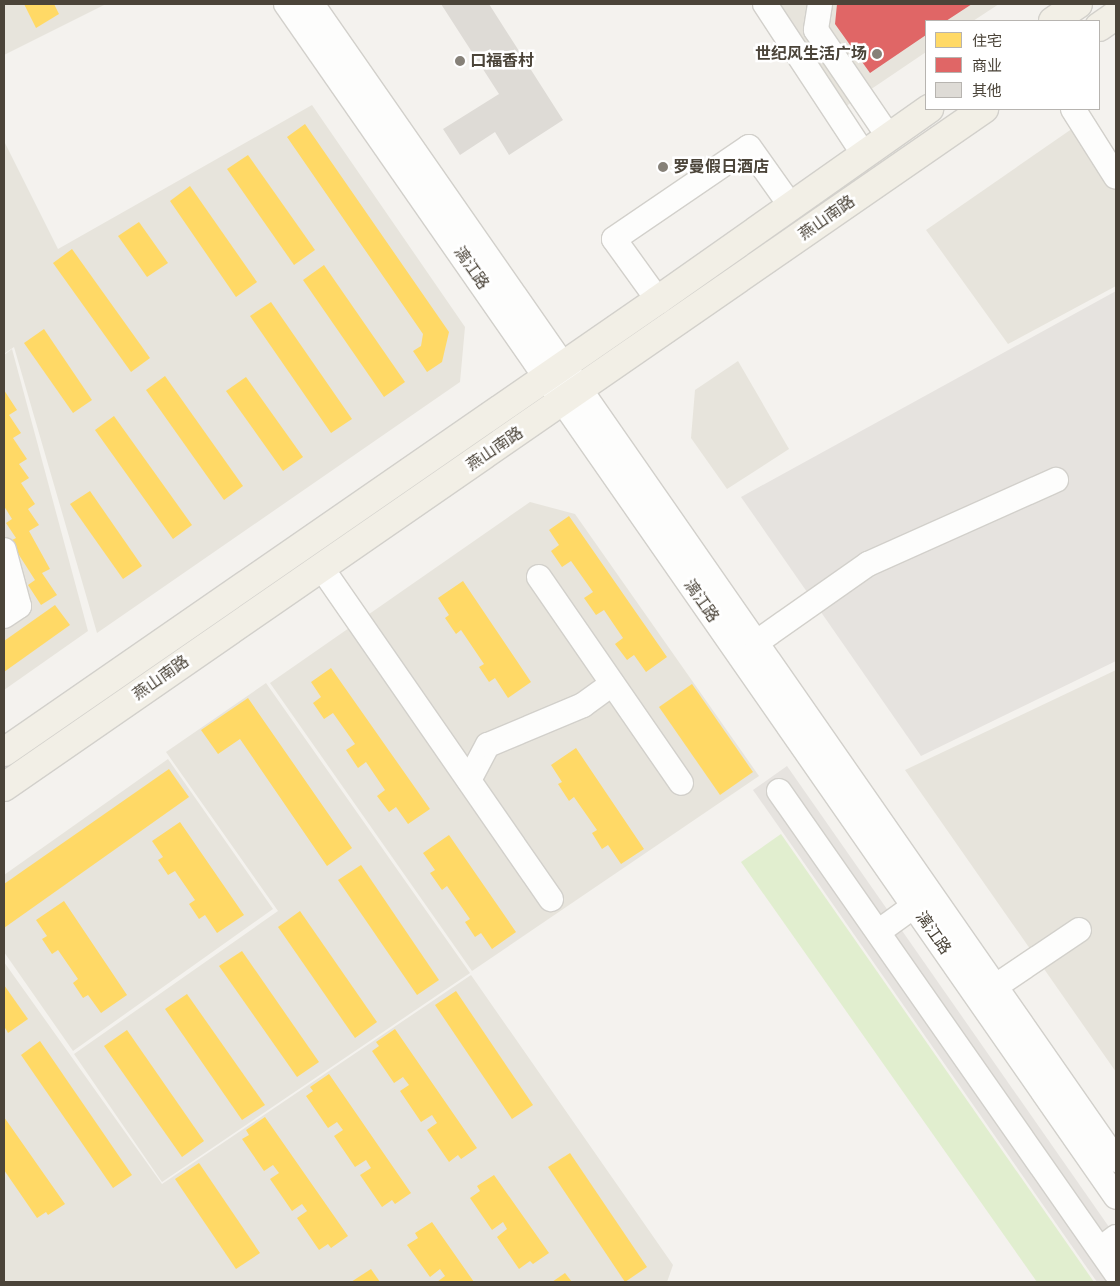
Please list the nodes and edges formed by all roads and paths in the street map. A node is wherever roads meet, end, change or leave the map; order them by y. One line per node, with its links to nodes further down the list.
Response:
1 (286, 4): 16 (street, 漓江路)
2 (312, 4): 16 (street, 漓江路)
3 (765, 4): 11 (street)
4 (820, 4): 10 (street)
5 (1116, 15): 6 (main road)
6 (1100, 27)
7 (928, 110): 10 (main road, 燕山南路)
8 (983, 110): 14 (main road, 燕山南路)
9 (1074, 110): 12 (street)
10 (889, 138): 11 (main road, 燕山南路)
11 (864, 155): 13 (main road, 燕山南路)
12 (1116, 177)
13 (798, 202): 14 (main road); 15 (main road, 燕山南路); 15 (street)
14 (822, 221): 17 (main road, 燕山南路)
15 (658, 300): 16 (main road, 燕山南路)
16 (556, 371): 17 (street, 漓江路); 19 (main road, 燕山南路)
17 (572, 396): 21 (main road, 燕山南路); 24 (street, 漓江路); 34 (street, 漓江路)
18 (1056, 480): 24 (street)
19 (305, 545): 21 (main road); 25 (main road, 燕山南路)
20 (4, 550): 23 (street)
21 (320, 567): 26 (main road, 燕山南路); 29 (street)
22 (538, 577): 27 (street)
23 (4, 616)
24 (757, 642): 37 (street, 漓江路)
25 (144, 655): 26 (main road); 28 (main road, 燕山南路)
26 (160, 678): 31 (main road, 燕山南路)
27 (612, 684): 29 (street); 30 (street)
28 (4, 752)
29 (469, 780): 33 (street)
30 (681, 783)
31 (4, 787)
32 (780, 791): 36 (street)
33 (551, 899)
34 (914, 906): 36 (street); 39 (street, 漓江路)
35 (1079, 930): 37 (street)
36 (878, 932): 40 (street)
37 (996, 986): 38 (street, 漓江路)
38 (1116, 1160)
39 (1116, 1197)
40 (1108, 1243): 41 (street)
41 (1116, 1273)

